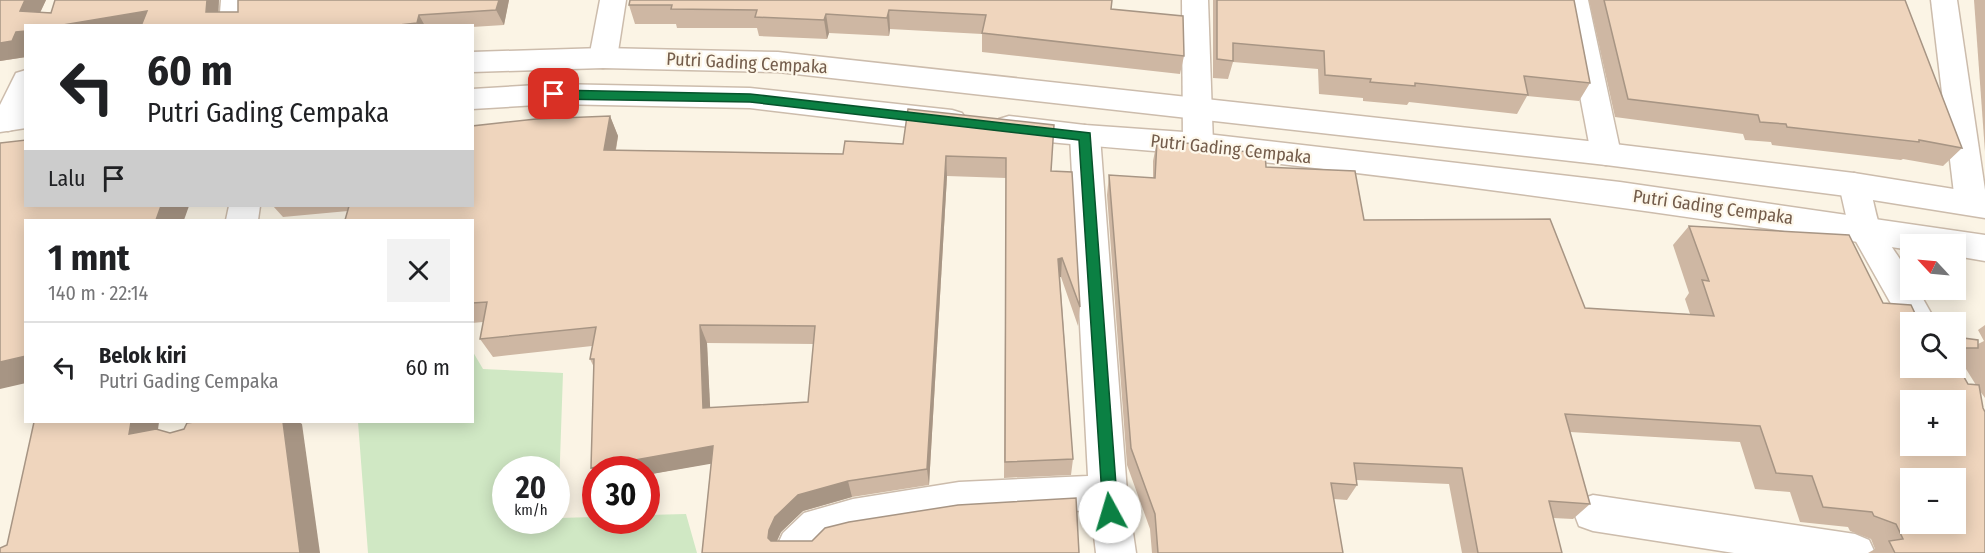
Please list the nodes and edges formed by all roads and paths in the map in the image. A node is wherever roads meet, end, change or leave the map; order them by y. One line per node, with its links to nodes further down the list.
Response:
1 (234, 0): 6 (street)
2 (612, 0): 7 (street)
3 (1195, 0): 11 (street)
4 (1575, 0): 15 (street)
5 (1944, 0): 17 (street)
6 (233, 24)
7 (603, 58): 8 (street, Putri Gading Cempaka); 11 (street, Putri Gading Cempaka)
8 (474, 62)
9 (24, 85): 12 (street)
10 (474, 99): 13 (street, Putri Gading Cempaka)
11 (1198, 108): 14 (street); 15 (street, Putri Gading Cempaka)
12 (11, 119)
13 (1085, 136): 14 (street, Putri Gading Cempaka); 21 (street)
14 (1198, 144): 18 (street, Putri Gading Cempaka)
15 (1606, 154): 16 (street, Putri Gading Cempaka)
16 (1854, 185): 17 (street, Putri Gading Cempaka); 18 (street)
17 (1978, 204)
18 (1865, 229): 19 (street, Putri Gading Cempaka); 20 (street)
19 (1985, 248)
20 (1913, 312)
21 (1108, 492): 23 (street); 24 (street)
22 (1593, 513): 25 (street)
23 (797, 553)
24 (1116, 553)
25 (1856, 553)

